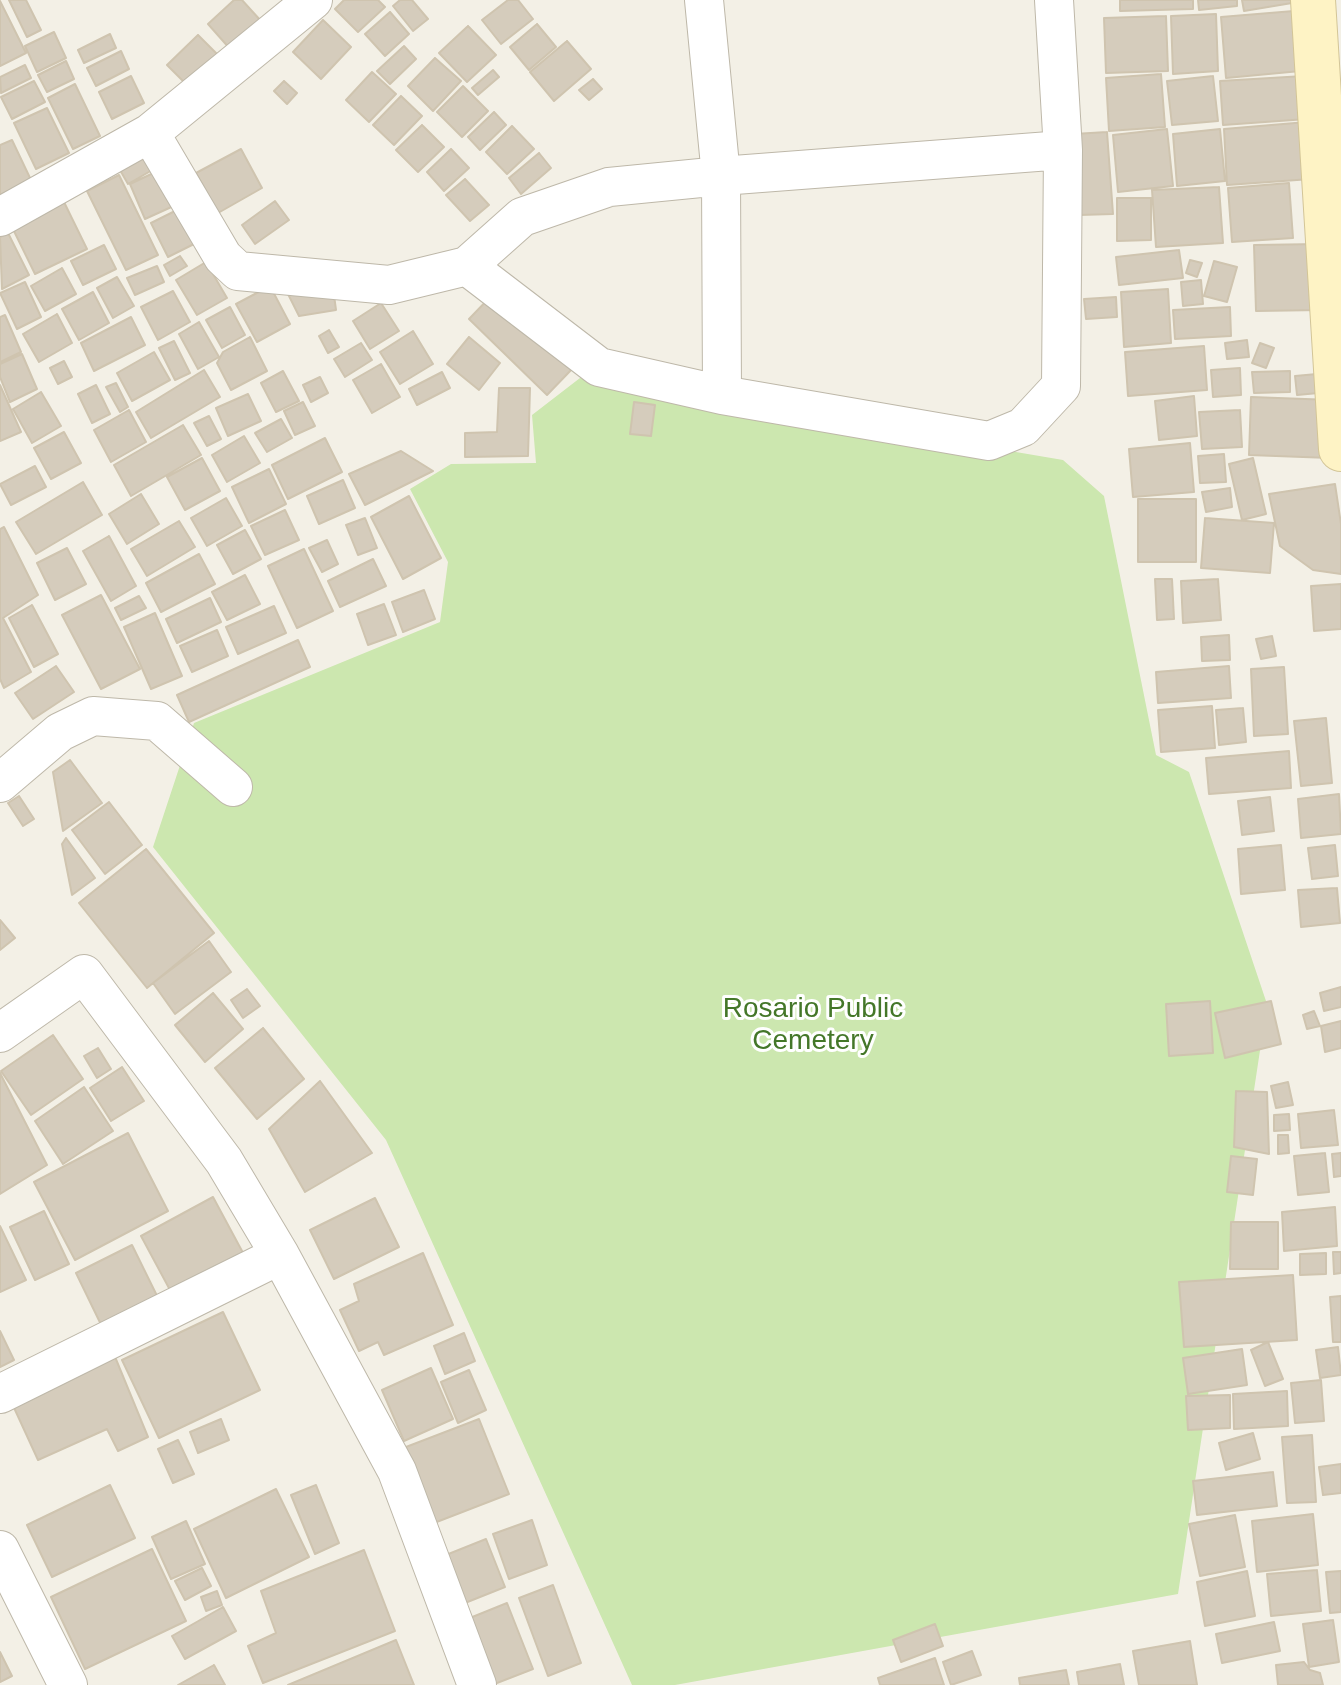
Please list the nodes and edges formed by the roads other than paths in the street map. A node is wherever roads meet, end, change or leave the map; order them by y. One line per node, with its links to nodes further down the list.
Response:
1 (313, 0): 5 (street)
2 (704, 0): 7 (street)
3 (1054, 0): 6 (street)
4 (1313, 0): 11 (street)
5 (150, 133): 8 (street); 9 (street)
6 (1063, 150): 7 (street); 10 (street)
7 (721, 176): 9 (street); 10 (street)
8 (0, 217)
9 (467, 266): 10 (street)
10 (722, 395)
11 (1341, 449)
12 (0, 783): 13 (street)
13 (233, 787)
14 (0, 1033): 15 (street)
15 (280, 1255): 16 (street); 19 (street)
16 (0, 1394)
17 (0, 1550): 18 (street)
18 (68, 1685)
19 (477, 1685)

